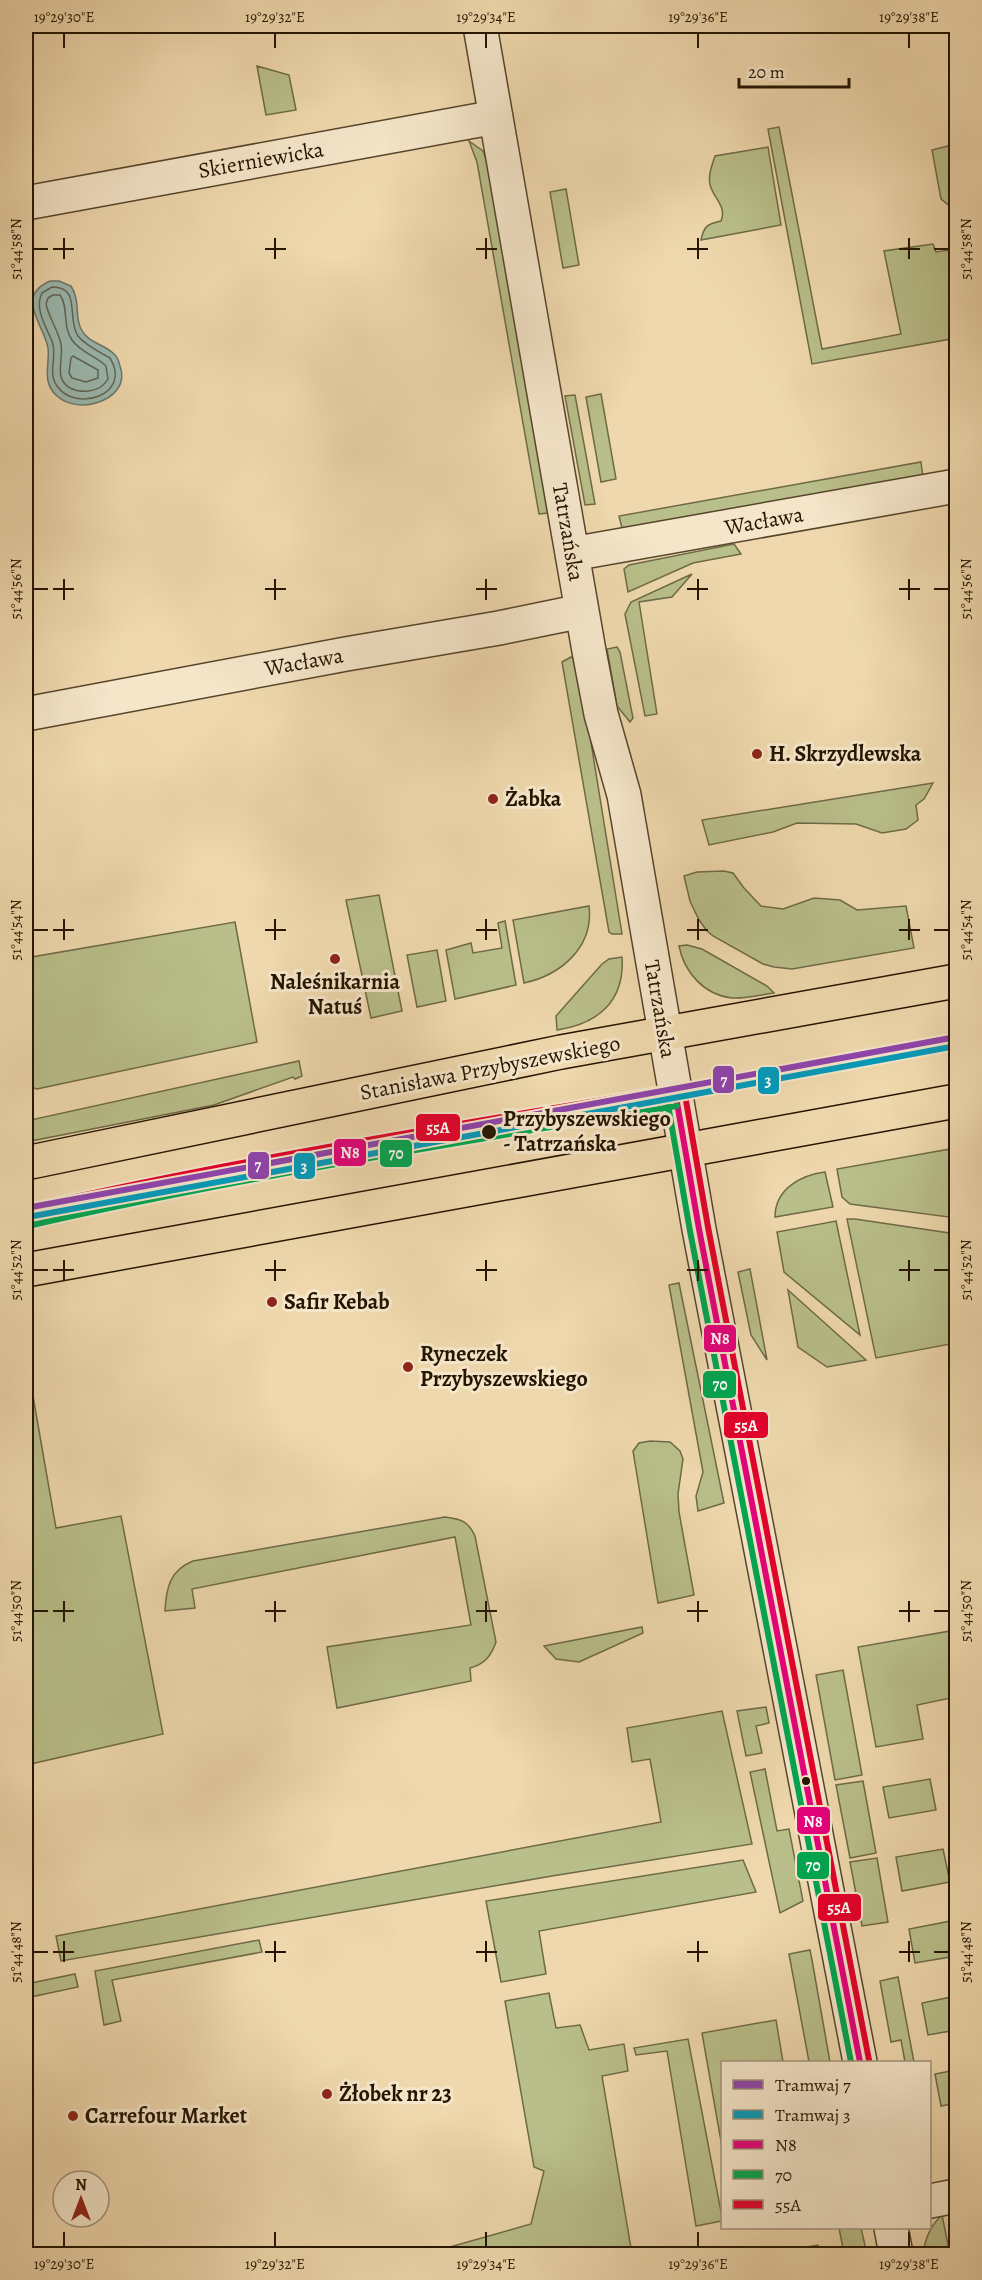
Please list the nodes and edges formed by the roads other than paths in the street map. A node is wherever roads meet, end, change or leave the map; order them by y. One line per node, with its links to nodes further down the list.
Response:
1 (480, 26): 2 (street, Tatrzańska)
2 (496, 117): 3 (street, Skierniewicka); 5 (street, Tatrzańska)
3 (26, 203)
4 (957, 486): 5 (street, Wacława)
5 (572, 554): 6 (street, Tatrzańska)
6 (582, 611): 7 (street, Wacława); 9 (street, Tatrzańska)
7 (26, 714)
8 (957, 981): 9 (main road, Stanisława Przybyszewskiego)
9 (665, 1033): 11 (street, Tatrzańska); 12 (main road, Stanisława Przybyszewskiego)
10 (957, 1101): 11 (main road)
11 (685, 1150): 13 (main road); 14 (street, Tatrzańska)
12 (26, 1163)
13 (26, 1270)
14 (860, 2061)
15 (957, 2196): 16 (street)
16 (931, 2201)
17 (891, 2229): 18 (street)
18 (896, 2254)

